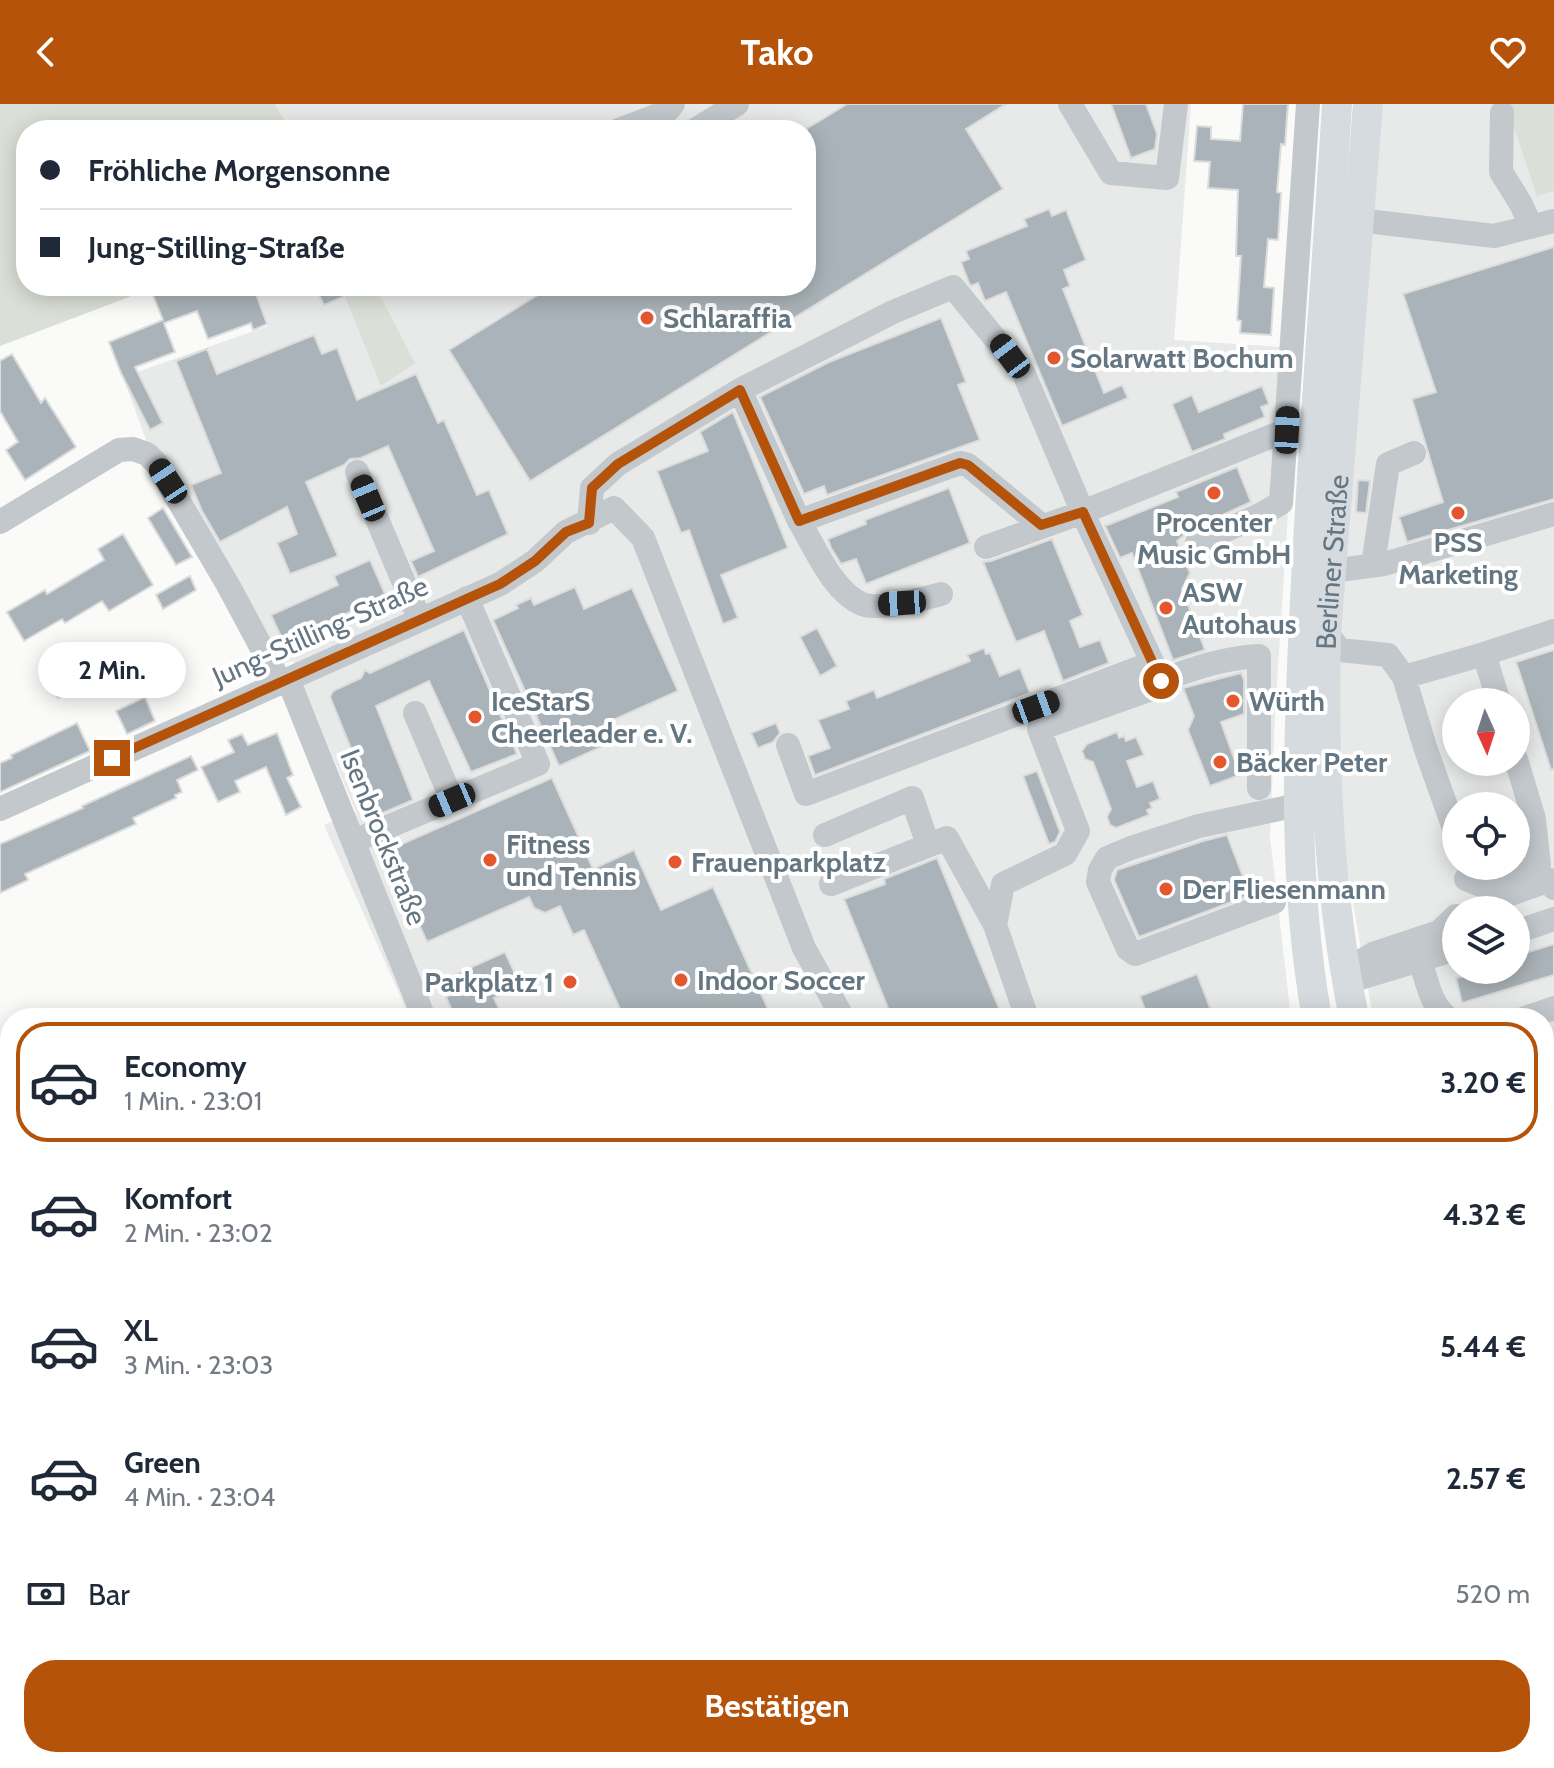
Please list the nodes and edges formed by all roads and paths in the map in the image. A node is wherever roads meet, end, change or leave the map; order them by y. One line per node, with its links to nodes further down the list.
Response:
1 (673, 104): 9 (street)
2 (737, 104): 10 (street)
3 (1070, 104): 4 (street)
4 (1176, 104)
5 (1308, 104): 14 (street, Berliner Straße)
6 (1337, 104): 14 (main road, Berliner Straße)
7 (1368, 104): 11 (main road, Berliner Straße)
8 (1502, 113): 12 (street)
9 (645, 120)
10 (711, 120)
11 (1358, 220): 12 (street); 26 (main road, Berliner Straße)
12 (1542, 224)
13 (740, 390): 17 (street); 20 (street); 21 (street)
14 (1301, 431): 17 (street); 23 (street); 42 (main road, Berliner Straße)
15 (1414, 453): 25 (street)
16 (357, 472): 29 (street)
17 (1083, 512): 22 (street); 35 (street)
18 (3, 514): 34 (street, Isenbrockstraße)
19 (1554, 514): 25 (street)
20 (799, 521): 22 (street); 27 (street)
21 (589, 523): 28 (street, Jung-Stilling-Straße); 63 (street)
22 (1041, 525): 24 (street)
23 (1197, 543)
24 (986, 547)
25 (1373, 565): 26 (street)
26 (1331, 571): 31 (main road, Berliner Straße)
27 (941, 594)
28 (467, 598): 29 (street, Jung-Stilling-Straße); 41 (street)
29 (419, 618): 34 (street, Jung-Stilling-Straße)
30 (1554, 631): 32 (street)
31 (1326, 633): 33 (street); 61 (main road, Berliner Straße)
32 (1484, 654): 33 (street); 36 (street)
33 (1404, 677): 40 (street)
34 (284, 680): 44 (street, Jung-Stilling-Straße); 46 (street, Isenbrockstraße)
35 (1161, 680): 38 (street); 39 (street); 56 (street)
36 (1495, 688)
37 (415, 713): 41 (street)
38 (788, 745)
39 (1259, 788)
40 (1442, 795)
41 (452, 800): 46 (street)
42 (1298, 805): 54 (street); 65 (main road, Berliner Straße)
43 (1530, 806): 48 (street)
44 (0, 809)
45 (825, 835): 47 (street)
46 (354, 841): 62 (street, Isenbrockstraße)
47 (928, 845): 51 (street); 56 (street)
48 (1530, 868)
49 (1474, 880): 50 (street)
50 (1496, 880)
51 (831, 884)
52 (1554, 888): 53 (street)
53 (1505, 896)
54 (1274, 902)
55 (1554, 919): 57 (street)
56 (995, 925): 64 (street)
57 (1530, 927)
58 (1442, 929): 61 (street)
59 (1442, 953): 60 (street)
60 (1420, 960): 61 (street); 67 (street)
61 (1345, 973): 66 (main road, Berliner Straße)
62 (420, 1008)
63 (837, 1008)
64 (1024, 1008)
65 (1316, 1008)
66 (1352, 1008)
67 (1438, 1008)

